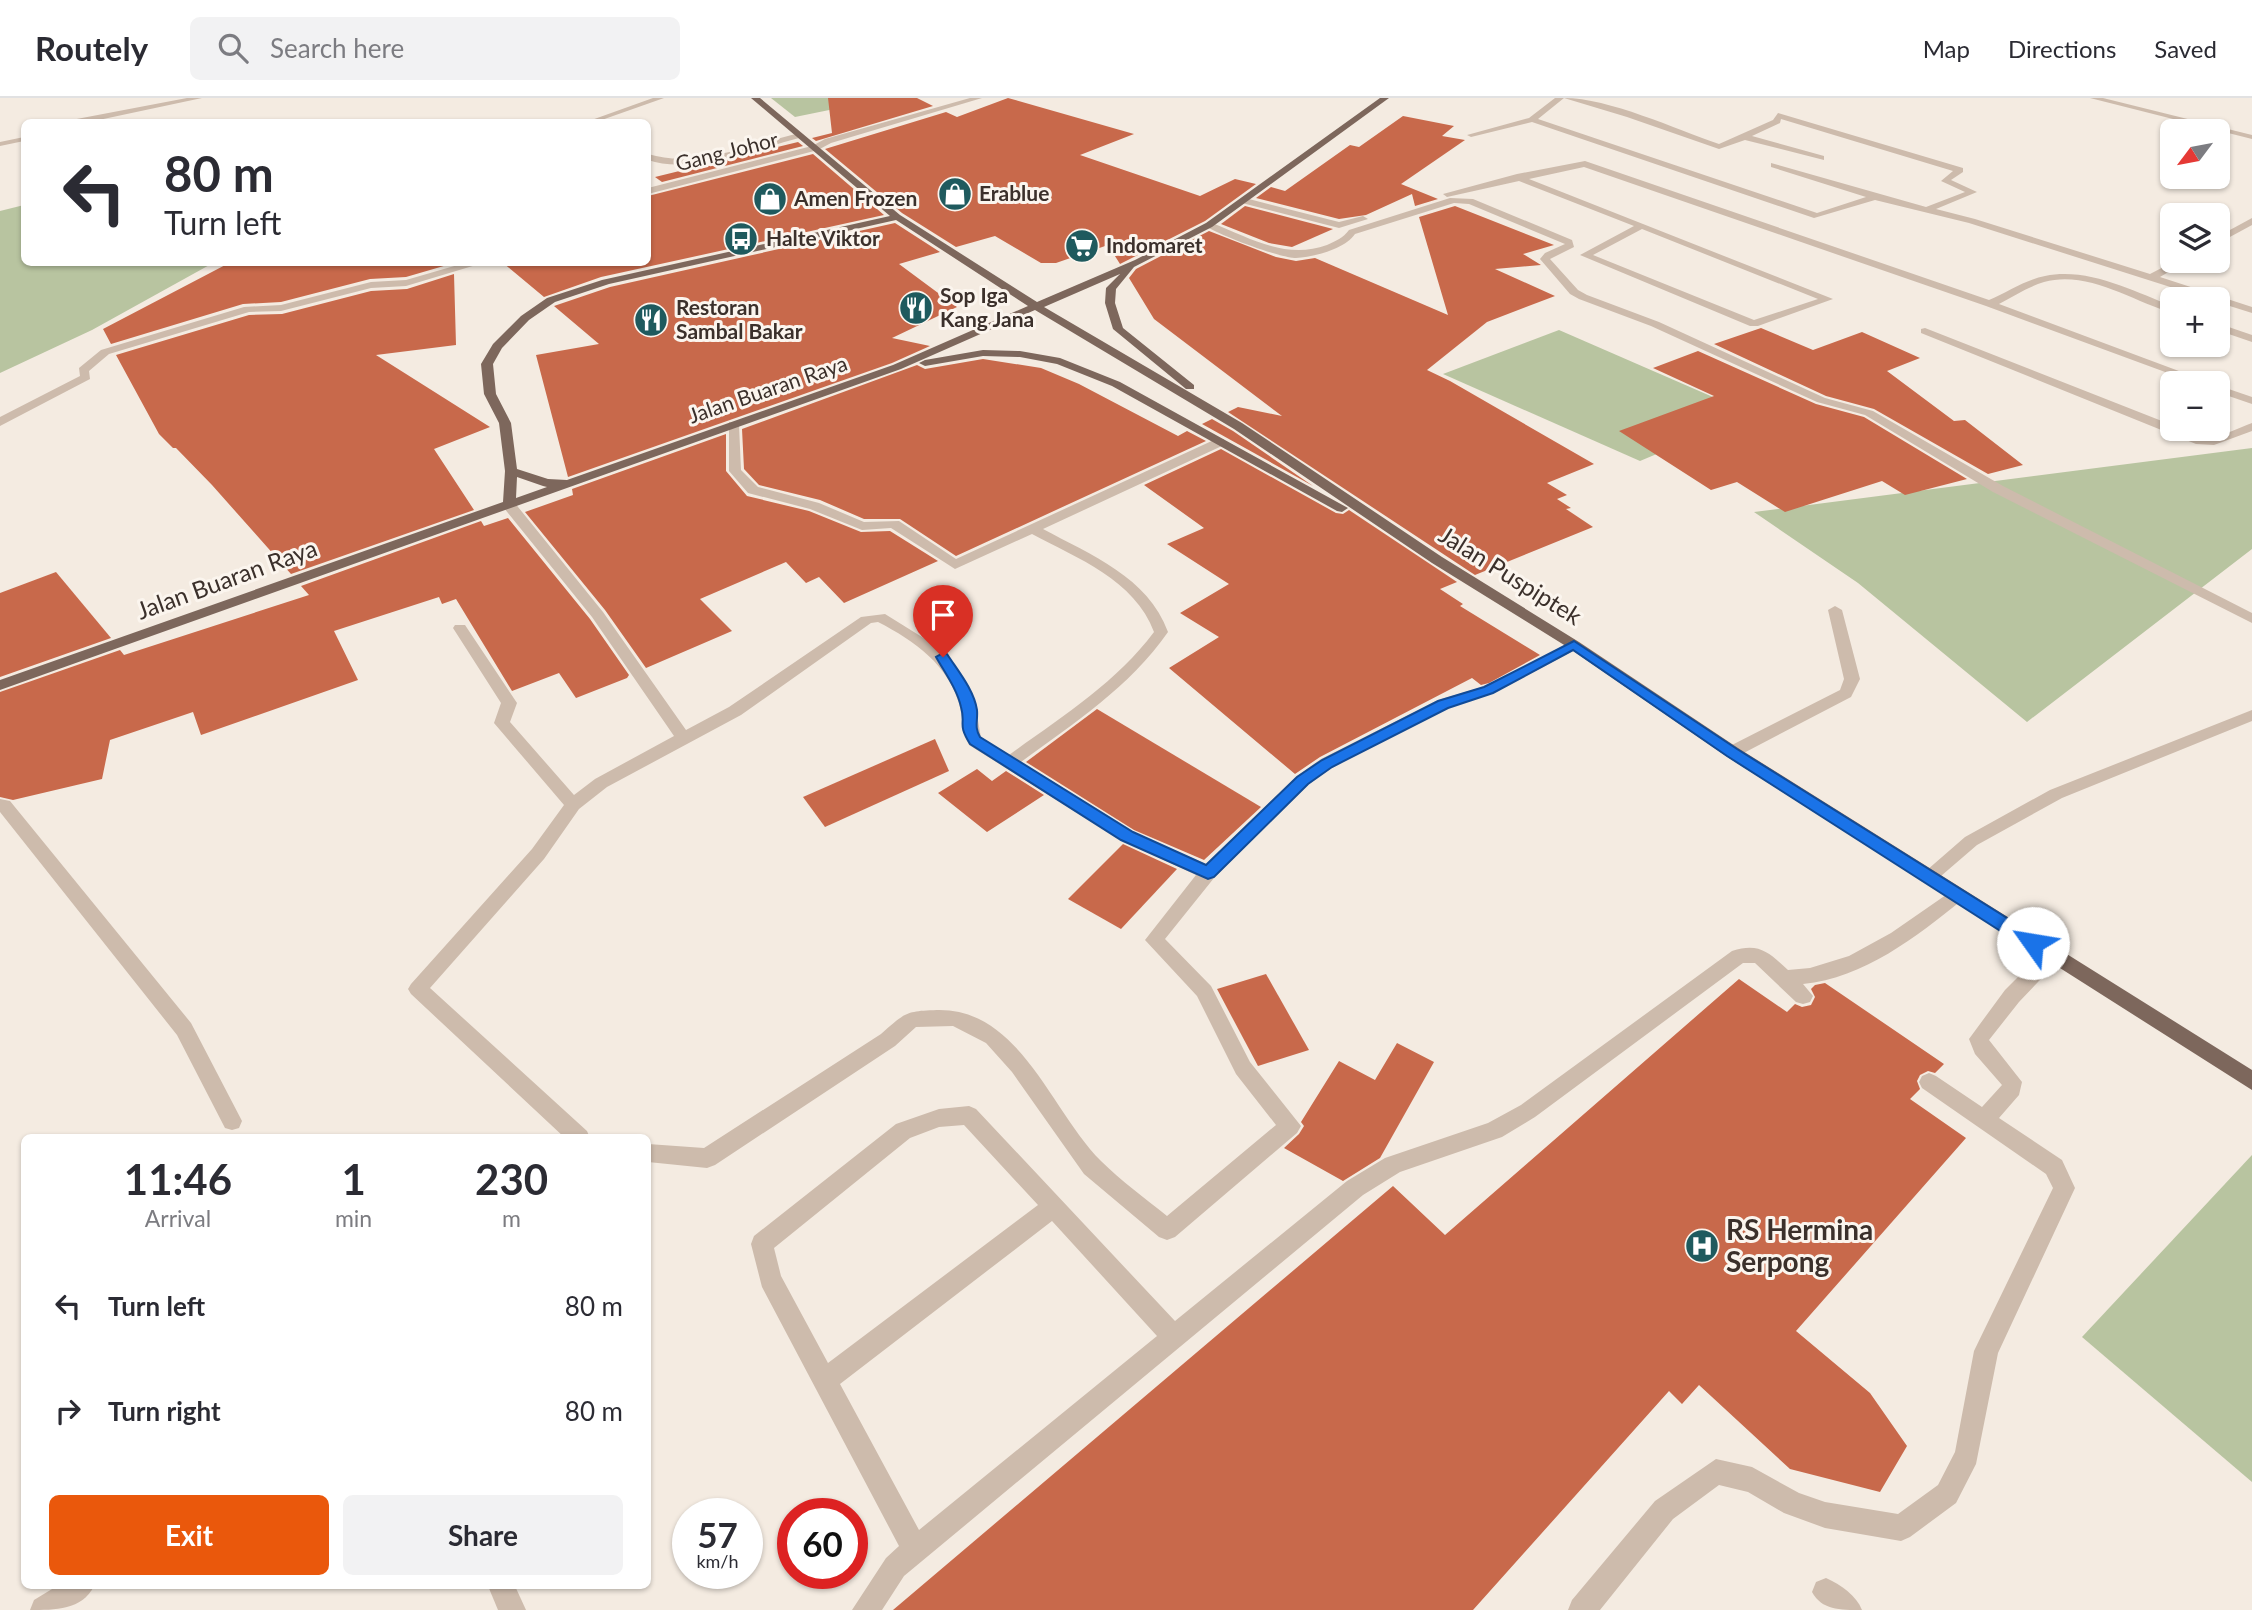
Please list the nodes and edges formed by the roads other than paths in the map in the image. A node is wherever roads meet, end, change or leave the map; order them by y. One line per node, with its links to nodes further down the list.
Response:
1 (198, 98): 9 (street)
2 (660, 98): 10 (street)
3 (755, 98): 12 (main road, Jalan Puspiptek)
4 (978, 98): 18 (street, Gang Johor)
5 (1385, 98): 25 (main road)
6 (1560, 98): 11 (street)
7 (1568, 98): 14 (street)
8 (2094, 98): 15 (street)
9 (99, 119)
10 (599, 119)
11 (1532, 120): 13 (street); 24 (street)
12 (800, 135): 18 (main road, Jalan Puspiptek); 19 (street)
13 (1471, 135)
14 (1745, 136): 20 (street); 26 (street)
15 (2252, 137)
16 (21, 140): 17 (street)
17 (0, 144)
18 (816, 148): 23 (street, Gang Johor); 27 (main road, Jalan Puspiptek)
19 (651, 158)
20 (1821, 158)
21 (1774, 165): 24 (street)
22 (1517, 177): 25 (street); 30 (street); 36 (street)
23 (651, 190)
24 (1875, 197): 26 (street)
25 (1245, 201): 29 (main road)
26 (1927, 210): 35 (street)
27 (897, 217): 38 (main road, Jalan Puspiptek); 52 (main road)
28 (2252, 222): 31 (street)
29 (1209, 225): 32 (main road); 58 (street)
30 (1642, 226): 30 (street)
31 (2230, 234)
32 (1138, 262): 38 (main road, Jalan Buaran Raya); 49 (main road)
33 (467, 266): 47 (street)
34 (2160, 273): 35 (street)
35 (2152, 277): 39 (street)
36 (1990, 304): 37 (street); 44 (street)
37 (2160, 306)
38 (1037, 307): 43 (main road, Jalan Buaran Raya); 49 (main road, Jalan Puspiptek)
39 (2252, 310)
40 (1925, 331): 50 (street)
41 (2230, 331): 42 (street)
42 (2252, 339)
43 (897, 367): 48 (main road, Jalan Buaran Raya); 51 (main road)
44 (2172, 371)
45 (2230, 393): 46 (street)
46 (2252, 401)
47 (0, 422)
48 (733, 425): 53 (main road, Jalan Buaran Raya); 55 (street)
49 (1238, 426): 56 (main road, Jalan Puspiptek)
50 (2252, 427)
51 (1220, 442): 55 (street); 56 (main road)
52 (511, 471): 53 (main road); 54 (main road)
53 (575, 481): 54 (main road, Jalan Buaran Raya)
54 (509, 505): 61 (main road, Jalan Buaran Raya); 63 (street)
55 (1033, 529): 65 (street)
56 (1437, 560): 60 (main road, Jalan Puspiptek)
57 (1835, 610): 64 (street)
58 (2252, 619)
59 (460, 628): 67 (street)
60 (1574, 645): 64 (main road, Jalan Puspiptek); 68 (street)
61 (0, 685)
62 (2252, 715): 69 (street)
63 (684, 738): 65 (street); 67 (street)
64 (1732, 752): 69 (main road, Jalan Puspiptek)
65 (1010, 762): 68 (street)
66 (0, 804): 77 (street)
67 (573, 805): 78 (street)
68 (1208, 873): 79 (street)
69 (1928, 877): 70 (main road, Jalan Puspiptek)
70 (1956, 895): 71 (main road, Jalan Puspiptek); 72 (street)
71 (2052, 955): 74 (main road, Jalan Puspiptek); 76 (street)
72 (1786, 978): 73 (street); 81 (street)
73 (1803, 996)
74 (2252, 1081)
75 (1929, 1082): 76 (street)
76 (1984, 1119): 90 (street)
77 (232, 1121)
78 (570, 1134)
79 (651, 1153)
80 (1054, 1206): 81 (street); 82 (street); 82 (street)
81 (1175, 1338): 83 (street)
82 (824, 1381): 83 (street)
83 (916, 1552): 89 (street)
84 (76, 1589): 87 (street)
85 (503, 1589): 88 (street)
86 (1826, 1592): 91 (street)
87 (44, 1610)
88 (512, 1610)
89 (866, 1610)
90 (1582, 1610)
91 (1848, 1610)

